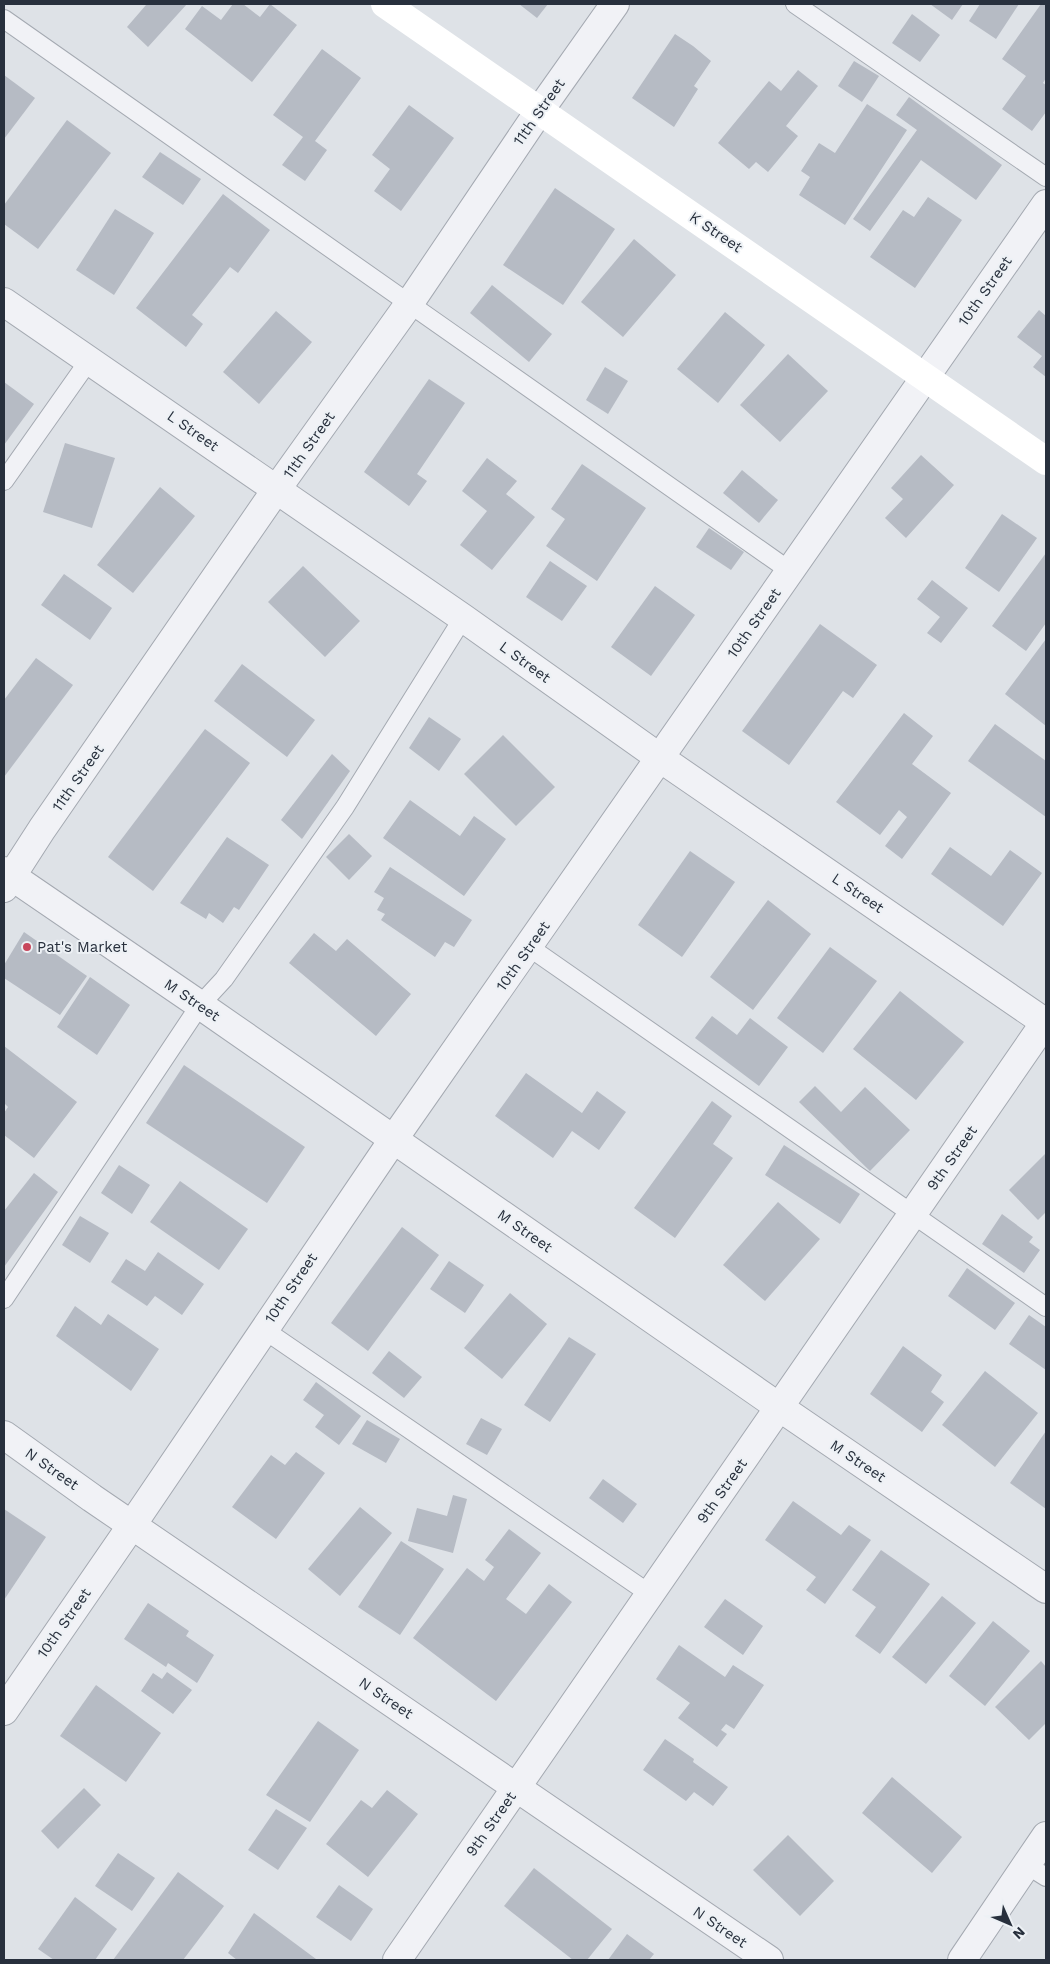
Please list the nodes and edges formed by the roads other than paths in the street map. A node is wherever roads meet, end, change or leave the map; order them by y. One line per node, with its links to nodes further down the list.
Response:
1 (386, 4): 5 (street, K Street)
2 (615, 4): 5 (street, 11th Street)
3 (794, 4): 6 (lane)
4 (4, 19): 9 (lane)
5 (540, 110): 9 (street, 11th Street); 11 (street, K Street)
6 (1046, 177)
7 (1046, 204): 11 (street, 10th Street)
8 (4, 302): 10 (street, L Street)
9 (409, 304): 14 (street, 11th Street); 15 (lane)
10 (90, 359): 13 (lane); 14 (street, L Street)
11 (925, 377): 12 (street, K Street); 15 (street, 10th Street)
12 (1046, 461)
13 (4, 481)
14 (276, 490): 16 (street, L Street); 18 (street, 11th Street)
15 (790, 571): 17 (street, 10th Street)
16 (463, 618): 17 (street, L Street); 20 (lane)
17 (660, 758): 19 (street, 10th Street); 21 (street, L Street)
18 (6, 878): 20 (street, M Street)
19 (529, 947): 22 (street, 10th Street); 23 (lane)
20 (200, 1005): 22 (street, M Street); 24 (lane)
21 (1046, 1022): 23 (street, 9th Street)
22 (393, 1140): 26 (street, 10th Street); 27 (street, M Street)
23 (913, 1214): 25 (lane); 27 (street, 9th Street)
24 (4, 1299)
25 (1046, 1307)
26 (263, 1329): 29 (street, 10th Street); 31 (lane)
27 (780, 1407): 30 (street, M Street); 31 (street, 9th Street)
28 (4, 1435): 29 (street, N Street)
29 (132, 1525): 32 (street, 10th Street); 33 (street, N Street)
30 (1046, 1589)
31 (650, 1594): 33 (street, 9th Street)
32 (4, 1711)
33 (517, 1787): 36 (street, 9th Street); 37 (street, N Street)
34 (1046, 1836): 35 (street)
35 (1036, 1871): 38 (street)
36 (397, 1960)
37 (769, 1960)
38 (962, 1960)

